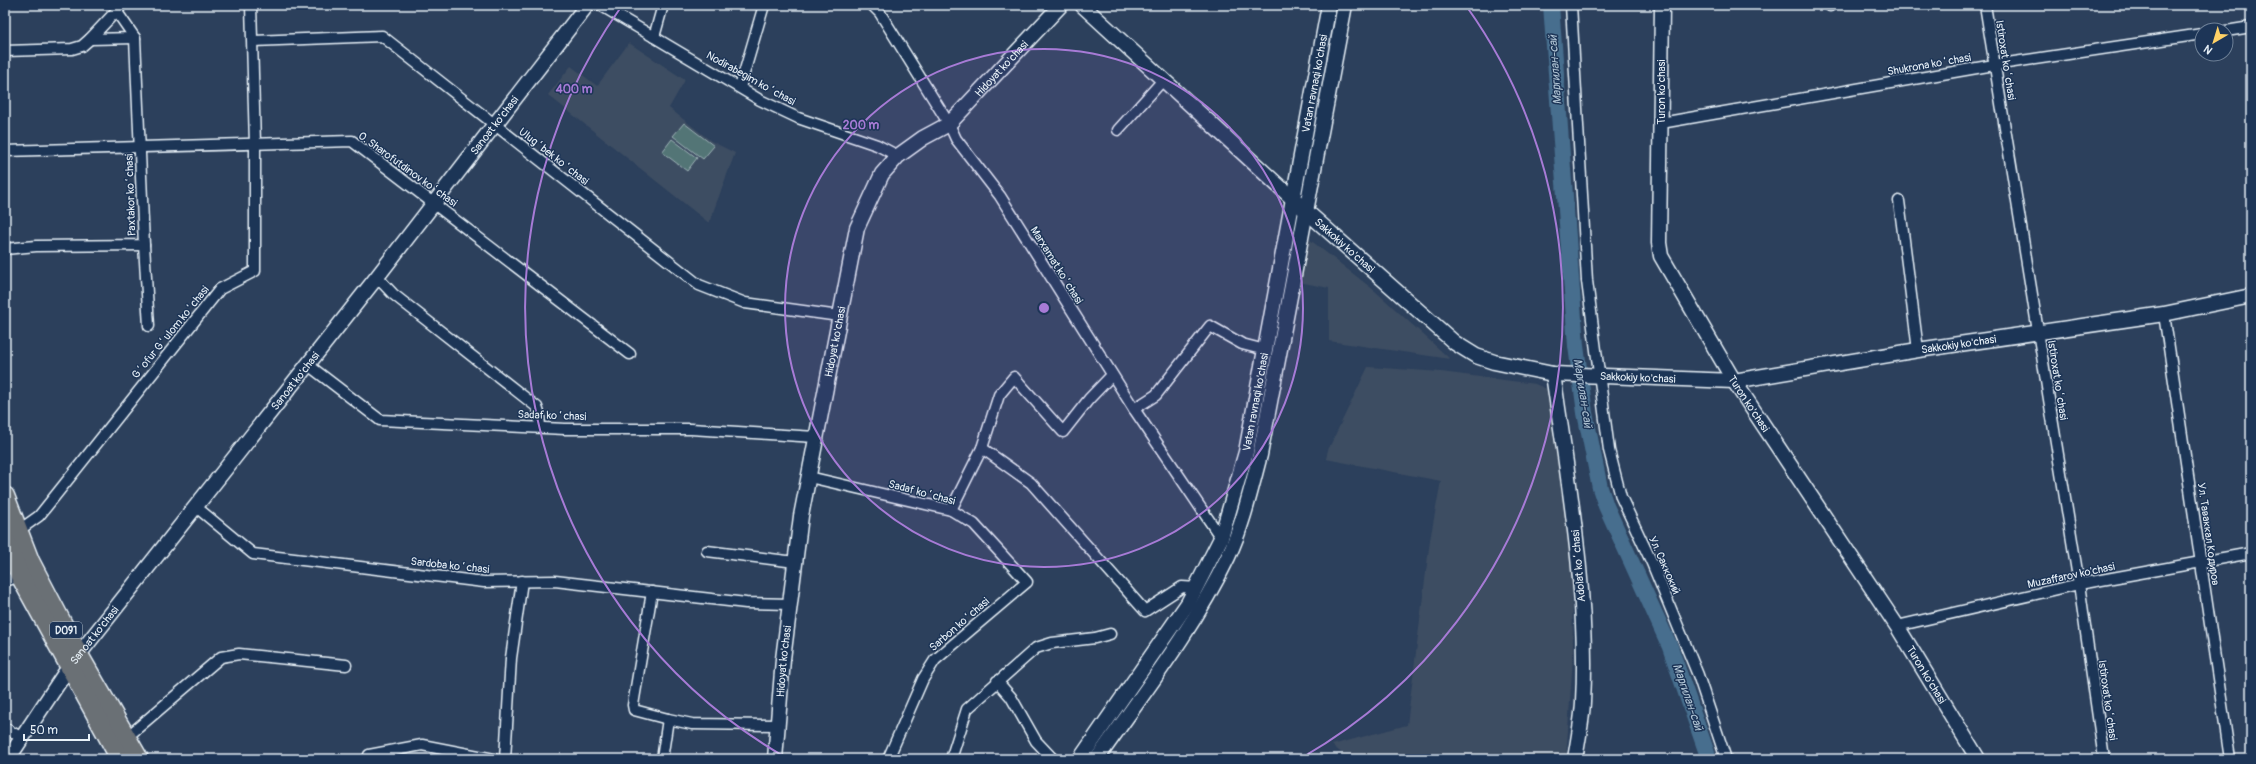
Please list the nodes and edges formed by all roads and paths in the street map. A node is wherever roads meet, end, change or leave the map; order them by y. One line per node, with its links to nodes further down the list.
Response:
1 (251, 5): 21 (street, Gʻofur Gʻulom koʻchasi)
2 (587, 5): 27 (street, Sanoat ko'chasi)
3 (600, 5): 18 (street, Nodirabegim koʻchasi)
4 (663, 5): 18 (street)
5 (764, 5): 25 (street)
6 (872, 5): 28 (street, Marxamat koʻchasi)
7 (1061, 5): 28 (street, Hidoyat ko'chasi)
8 (1082, 5): 24 (street, Sakkokiy ko'chasi)
9 (1329, 5): 34 (street, Vatan ravnaqi ko'chasi)
10 (1345, 5): 37 (street, Vatan ravnaqi ko'chasi)
11 (1571, 5): 52 (street, Ул. Саккокий)
12 (1662, 5): 26 (street, Turon ko'chasi)
13 (1985, 5): 23 (street, Istiroxat koʻchasi)
14 (119, 9): 19 (street); 20 (street)
15 (2251, 27): 16 (street)
16 (2234, 29)
17 (2194, 35): 23 (street, Shukrona koʻchasi)
18 (654, 37): 25 (street, Nodirabegim koʻchasi)
19 (135, 38): 20 (street); 31 (street, Paxtakor koʻchasi)
20 (90, 39): 22 (street)
21 (253, 41): 27 (street, Ulugʻbek koʻchasi); 30 (street, Gʻofur Gʻulom koʻchasi)
22 (5, 51)
23 (1994, 65): 26 (street, Shukrona koʻchasi); 45 (street, Istiroxat koʻchasi)
24 (1164, 79): 29 (street); 34 (street, Sakkokiy ko'chasi)
25 (740, 87): 33 (street, Nodirabegim koʻchasi)
26 (1661, 123): 53 (street, Turon ko'chasi)
27 (494, 124): 36 (street, Sanoat ko'chasi); 43 (street, Ulugʻbek koʻchasi)
28 (949, 124): 33 (street, Hidoyat ko'chasi); 51 (street, Marxamat koʻchasi)
29 (1118, 130)
30 (255, 144): 31 (street, O. Sharofutdinov koʻchasi); 36 (street, O. Sharofutdinov koʻchasi); 62 (street, Gʻofur Gʻulom koʻchasi)
31 (140, 147): 32 (street, O. Sharofutdinov koʻchasi); 38 (street, Paxtakor koʻchasi)
32 (5, 151)
33 (898, 156): 43 (street, Hidoyat ko'chasi)
34 (1293, 199): 37 (street, Sakkokiy ko'chasi); 46 (street, Vatan ravnaqi ko'chasi)
35 (1899, 201): 47 (street)
36 (434, 202): 40 (street, Sanoat ko'chasi); 48 (street, O. Sharofutdinov koʻchasi)
37 (1306, 211): 50 (street, Sakkokiy ko'chasi); 97 (street, Vatan ravnaqi ko'chasi)
38 (144, 245): 39 (street, Paxtakor koʻchasi); 44 (street)
39 (5, 249)
40 (377, 277): 49 (street, Sanoat ko'chasi); 55 (street)
41 (2251, 296): 42 (street, Sakkokiy ko'chasi)
42 (2164, 314): 45 (street, Sakkokiy ko'chasi); 67 (street, Ул. Таваккал Кодиров)
43 (839, 316): 56 (street, Hidoyat ko'chasi)
44 (149, 326)
45 (2038, 332): 47 (street, Sakkokiy ko'chasi); 71 (street, Istiroxat koʻchasi)
46 (1265, 350): 54 (street); 63 (street, Vatan ravnaqi ko'chasi)
47 (1918, 350): 53 (street, Sakkokiy ko'chasi)
48 (630, 354)
49 (307, 364): 55 (street, Sadaf koʻchasi); 60 (street, Sanoat ko'chasi)
50 (1553, 374): 52 (street, Sakkokiy ko'chasi); 98 (street, Adolat koʻchasi)
51 (1112, 375): 54 (street, Marxamat koʻchasi); 57 (street)
52 (1599, 376): 53 (street, Sakkokiy ko'chasi); 99 (street, Ул. Саккокий)
53 (1734, 381): 75 (street, Turon ko'chasi)
54 (1134, 409): 63 (street, Marxamat koʻchasi)
55 (540, 427): 56 (street, Sadaf koʻchasi)
56 (815, 436): 58 (street, Hidoyat ko'chasi)
57 (982, 448): 61 (street); 72 (street)
58 (808, 477): 61 (street, Sadaf koʻchasi); 66 (street, Hidoyat ko'chasi)
59 (5, 496): 62 (highway, D091)
60 (195, 506): 69 (street, Sardoba koʻchasi); 77 (street, Sanoat ko'chasi)
61 (951, 510): 70 (street, Sadaf koʻchasi)
62 (12, 535): 68 (highway, D091); 77 (highway, D091)
63 (1221, 538): 72 (street, Vatan ravnaqi ko'chasi)
64 (707, 551): 66 (street)
65 (2251, 553): 67 (street, Muzaffarov ko'chasi)
66 (795, 562): 74 (street, Hidoyat ko'chasi)
67 (2201, 562): 71 (street, Muzaffarov ko'chasi); 102 (street, Ул. Таваккал Кодиров)
68 (12, 579): 77 (highway, D091)
69 (522, 581): 73 (street, Sardoba koʻchasi); 90 (street)
70 (1027, 582): 93 (street, Sarbon koʻchasi)
71 (2079, 584): 75 (street, Muzaffarov ko'chasi); 101 (street, Istiroxat koʻchasi)
72 (1197, 588): 96 (street, Vatan ravnaqi ko'chasi)
73 (652, 592): 74 (street, Sardoba koʻchasi); 80 (street)
74 (791, 604): 81 (street, Hidoyat ko'chasi)
75 (1897, 626): 100 (street, Turon ko'chasi)
76 (1110, 634): 79 (street)
77 (74, 661): 83 (highway, D091); 84 (street, Sanoat ko'chasi); 87 (highway, D091)
78 (346, 666): 83 (street)
79 (997, 681): 94 (street); 95 (street)
80 (668, 719): 81 (street); 91 (street)
81 (779, 726): 92 (street, Hidoyat ko'chasi)
82 (5, 728): 84 (street)
83 (127, 737): 88 (highway, D091)
84 (22, 738): 86 (street, Sanoat ko'chasi)
85 (369, 755): 89 (street)
86 (8, 759)
87 (120, 759)
88 (140, 759)
89 (494, 759)
90 (505, 759)
91 (662, 759)
92 (774, 759)
93 (888, 759)
94 (951, 759)
95 (1053, 759)
96 (1080, 759)
97 (1097, 759)
98 (1575, 759)
99 (1726, 759)
100 (1978, 759)
101 (2104, 759)
102 (2230, 759)

